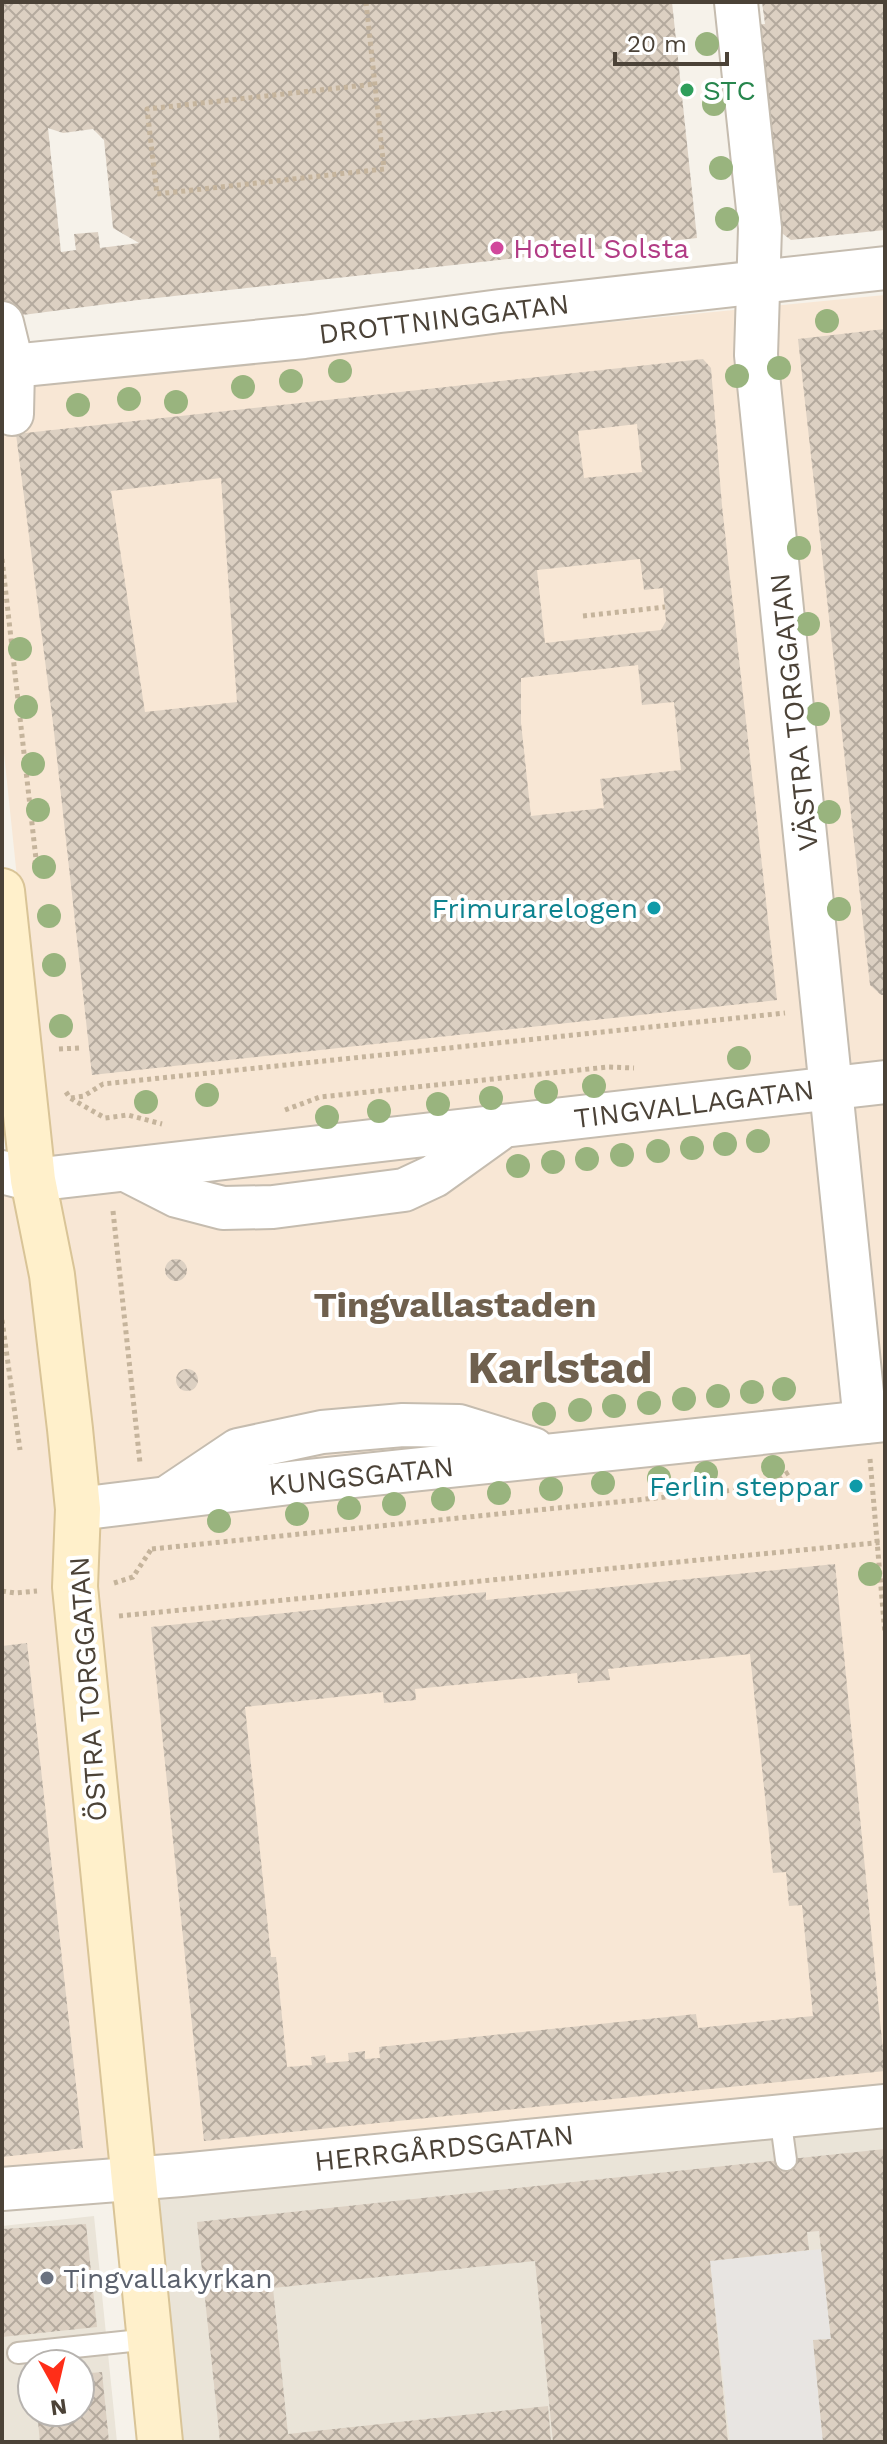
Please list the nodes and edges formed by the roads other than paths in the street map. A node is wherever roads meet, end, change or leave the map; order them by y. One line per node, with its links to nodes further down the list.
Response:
1 (736, 2): 3 (street, VÄSTRA TORGGATAN)
2 (885, 268): 3 (street, DROTTNINGGATAN)
3 (758, 282): 5 (street, DROTTNINGGATAN); 9 (street, VÄSTRA TORGGATAN)
4 (2, 323): 5 (street)
5 (7, 367): 6 (street)
6 (12, 414)
7 (17, 881): 10 (street, ÖSTRA TORGGATAN)
8 (885, 1082): 9 (street, TINGVALLAGATAN)
9 (832, 1088): 11 (street, TINGVALLAGATAN); 12 (street, VÄSTRA TORGGATAN)
10 (30, 1097): 11 (street, ÖSTRA TORGGATAN)
11 (18, 1176): 13 (street, ÖSTRA TORGGATAN)
12 (873, 1431): 13 (street, KUNGSGATAN)
13 (78, 1509): 17 (street, ÖSTRA TORGGATAN)
14 (885, 2106): 15 (street, HERRGÅRDSGATAN)
15 (780, 2116): 16 (lane); 17 (street, HERRGÅRDSGATAN)
16 (786, 2160)
17 (133, 2179): 18 (street, HERRGÅRDSGATAN); 19 (street, ÖSTRA TORGGATAN)
18 (2, 2189)
19 (150, 2339): 20 (lane); 21 (street, ÖSTRA TORGGATAN)
20 (65, 2348)
21 (160, 2442)

